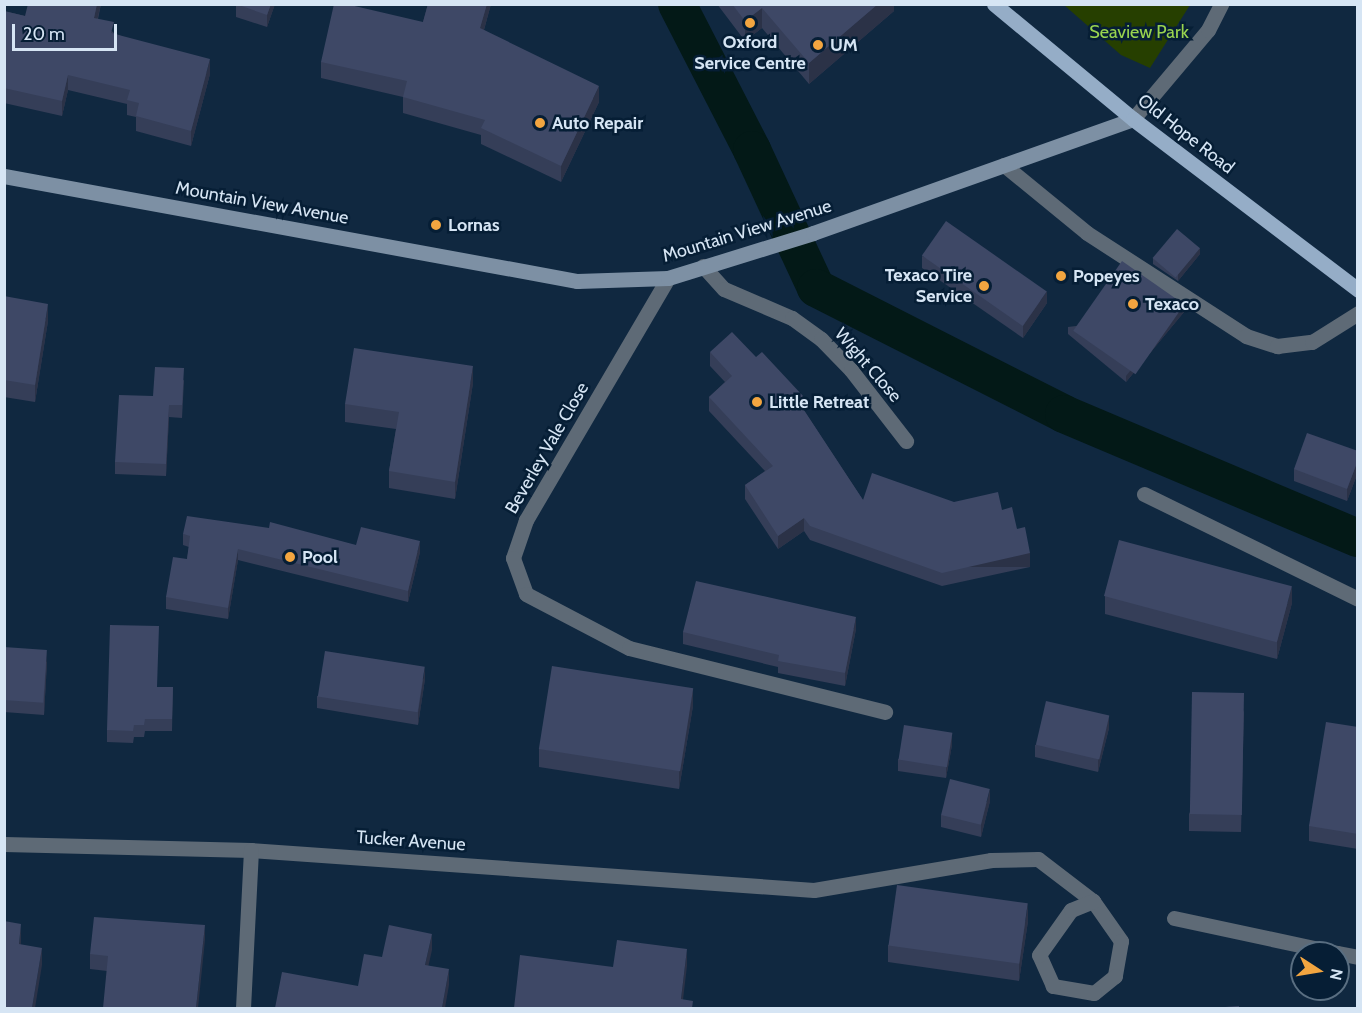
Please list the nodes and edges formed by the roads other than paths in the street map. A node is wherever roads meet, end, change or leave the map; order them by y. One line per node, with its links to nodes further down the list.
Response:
1 (994, 4): 3 (main road, Old Hope Road)
2 (1221, 4): 3 (street)
3 (1133, 119): 4 (main road, Mountain View Avenue); 8 (main road, Old Hope Road)
4 (1004, 165): 6 (main road, Mountain View Avenue); 9 (street)
5 (4, 176): 7 (main road, Mountain View Avenue)
6 (703, 266): 7 (main road, Mountain View Avenue); 10 (street, Wight Close)
7 (668, 278): 13 (street, Beverley Vale Close)
8 (1358, 290)
9 (1358, 312)
10 (906, 441)
11 (1144, 494): 12 (street)
12 (1358, 599)
13 (885, 712)
14 (4, 844): 15 (street, Tucker Avenue)
15 (251, 850): 16 (street, Tucker Avenue); 19 (street)
16 (1093, 901): 16 (street)
17 (1173, 918): 18 (street)
18 (1290, 943)
19 (243, 1008)

